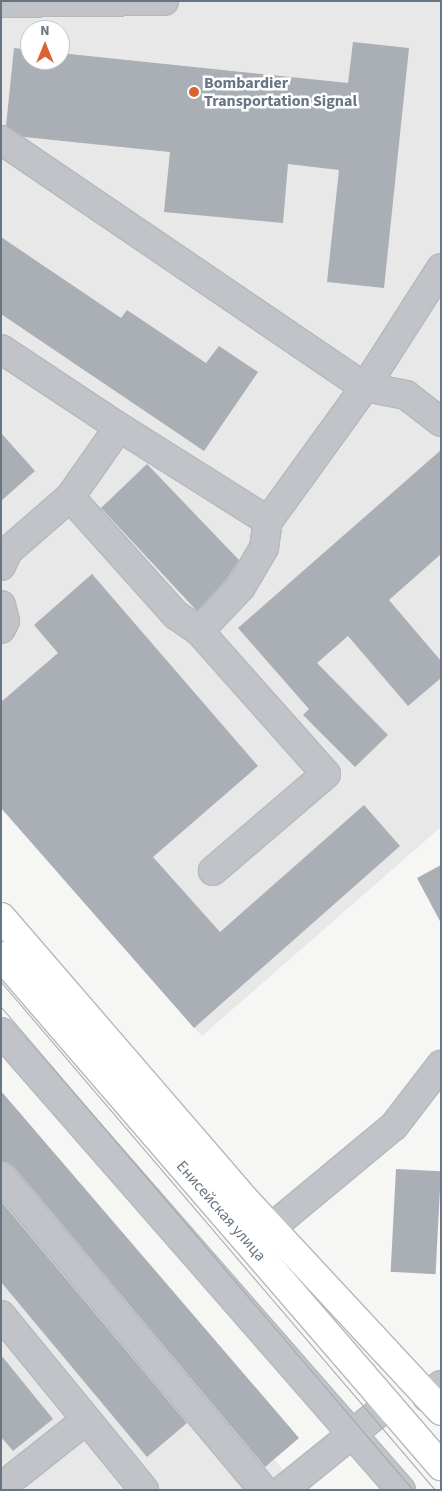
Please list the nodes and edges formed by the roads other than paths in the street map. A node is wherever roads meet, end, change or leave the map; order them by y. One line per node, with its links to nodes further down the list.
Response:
1 (164, 1): 2 (lane)
2 (1, 3)
3 (1, 140): 6 (lane)
4 (441, 268): 6 (lane)
5 (1, 349): 8 (lane)
6 (364, 387): 7 (lane); 10 (lane)
7 (441, 422)
8 (119, 427): 9 (lane); 10 (lane)
9 (70, 497): 11 (lane); 14 (lane)
10 (268, 520): 14 (lane)
11 (1, 566)
12 (1, 605): 13 (lane)
13 (1, 629)
14 (199, 632): 15 (lane)
15 (213, 871)
16 (1, 917): 21 (main road, Енисейская улица)
17 (1, 956): 24 (main road, Енисейская улица)
18 (1, 1032): 26 (lane)
19 (441, 1064): 21 (lane)
20 (1, 1176): 30 (lane)
21 (271, 1228): 23 (main road, Енисейская улица)
22 (1, 1315): 25 (lane)
23 (436, 1398)
24 (388, 1405): 26 (lane); 27 (main road, Енисейская улица)
25 (86, 1420): 28 (lane); 29 (lane)
26 (353, 1434): 31 (lane); 32 (lane)
27 (441, 1466)
28 (4, 1486)
29 (144, 1490)
30 (264, 1490)
31 (283, 1490)
32 (401, 1490)

